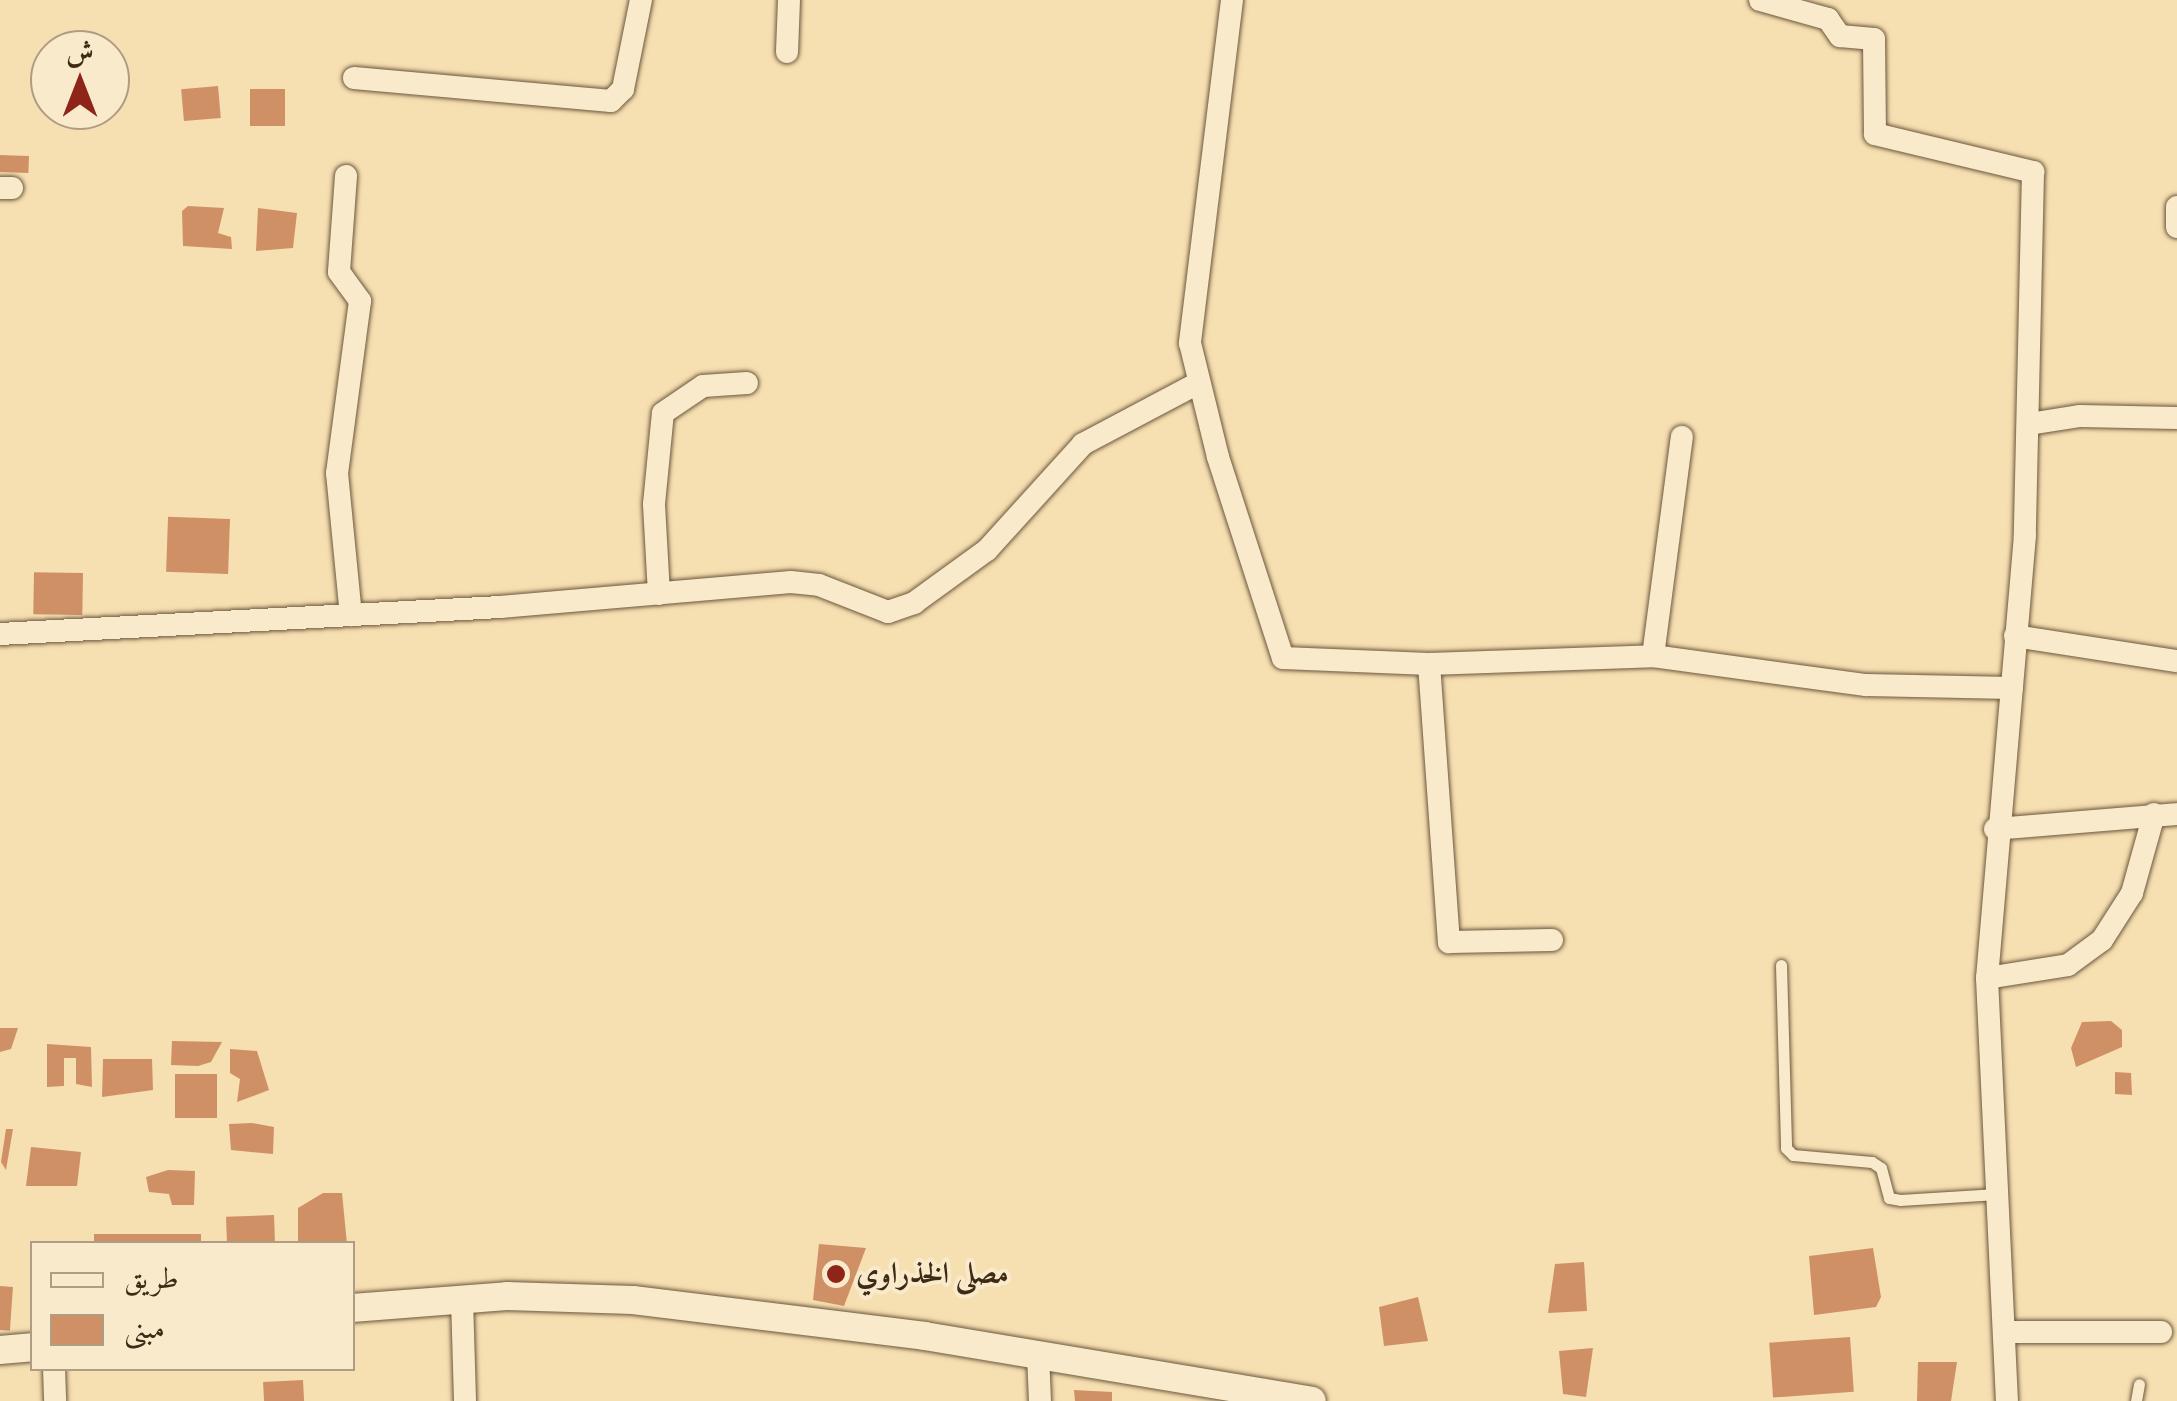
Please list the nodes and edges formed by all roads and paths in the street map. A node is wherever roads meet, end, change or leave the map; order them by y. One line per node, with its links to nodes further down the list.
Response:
1 (641, 0): 6 (street)
2 (789, 0): 5 (street)
3 (1232, 0): 11 (street)
4 (1760, 0): 13 (street)
5 (788, 52)
6 (354, 78)
7 (346, 176): 16 (street)
8 (2177, 207): 9 (street)
9 (2177, 227)
10 (747, 383): 15 (street)
11 (1198, 383): 15 (street); 21 (street)
12 (2177, 418): 13 (street)
13 (2028, 424): 18 (street)
14 (1682, 437): 19 (street)
15 (659, 594): 16 (street)
16 (352, 616): 17 (street)
17 (0, 634)
18 (2016, 636): 20 (street); 22 (street)
19 (1653, 656): 21 (street); 22 (street)
20 (2177, 661)
21 (1429, 664): 25 (street)
22 (2012, 688): 24 (street)
23 (2166, 814): 24 (street); 27 (street)
24 (1996, 829): 27 (street)
25 (1552, 940)
26 (1780, 965): 28 (lane)
27 (1987, 978): 28 (street)
28 (2001, 1194): 31 (street)
29 (462, 1299): 30 (street); 35 (street); 39 (street)
30 (355, 1308)
31 (2009, 1332): 32 (street); 42 (street)
32 (2161, 1332)
33 (30, 1347): 34 (street)
34 (0, 1350)
35 (1038, 1354): 40 (street); 41 (street)
36 (54, 1371): 38 (street)
37 (2139, 1384): 43 (lane)
38 (54, 1401)
39 (465, 1401)
40 (1040, 1401)
41 (1312, 1401)
42 (2007, 1401)
43 (2136, 1401)

